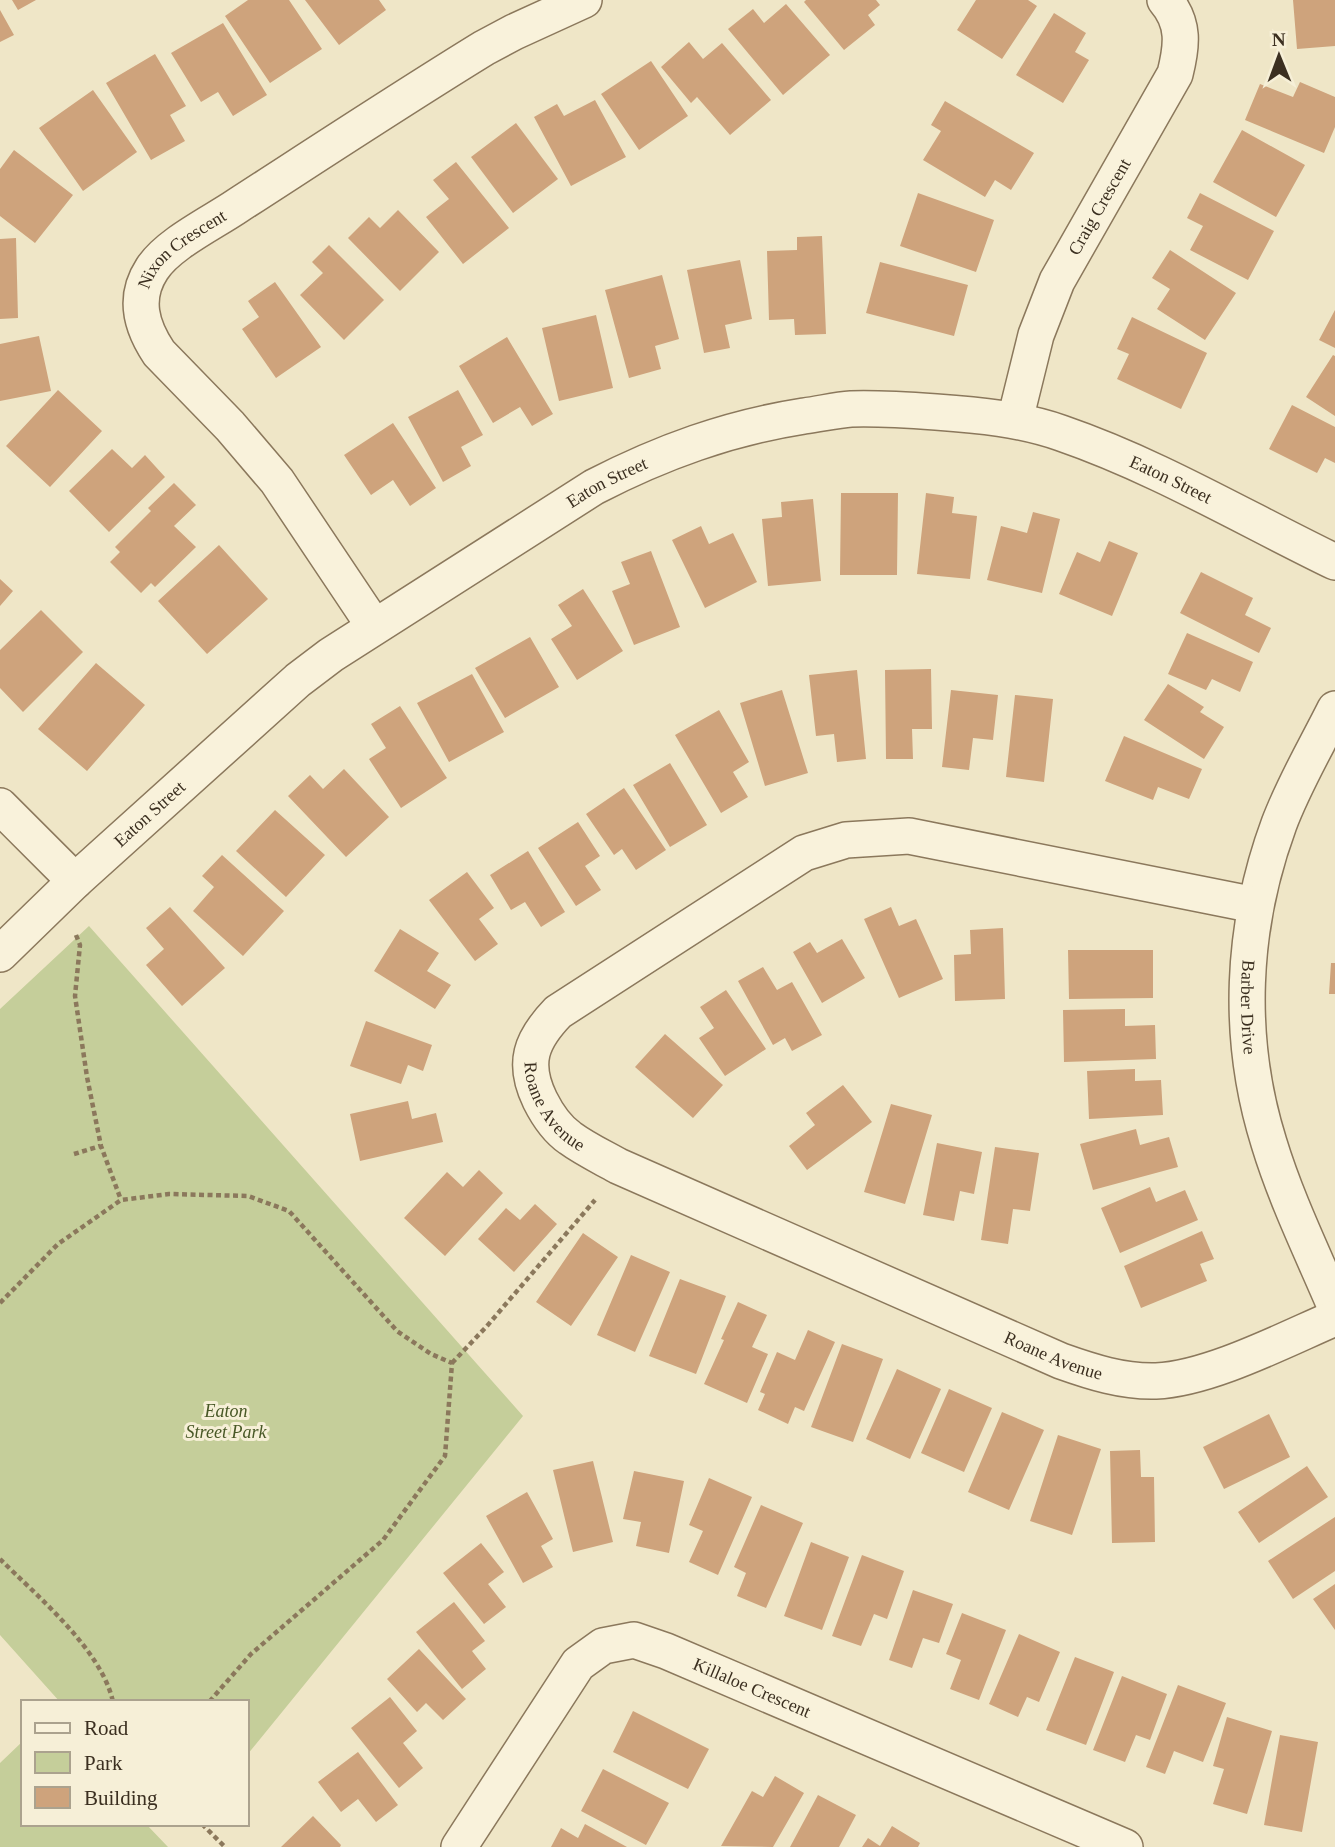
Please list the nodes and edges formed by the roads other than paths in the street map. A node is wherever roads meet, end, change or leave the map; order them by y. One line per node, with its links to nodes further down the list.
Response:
1 (584, 0): 5 (street, Nixon Crescent)
2 (1165, 0): 3 (street, Craig Crescent)
3 (1015, 420): 4 (street, Eaton Street); 5 (street, Eaton Street)
4 (1335, 562)
5 (374, 626): 8 (street, Eaton Street)
6 (1335, 709): 9 (street, Barber Drive)
7 (0, 806): 8 (street)
8 (75, 881): 10 (street, Eaton Street)
9 (1255, 905): 11 (street, Barber Drive); 12 (street, Roane Avenue)
10 (0, 954)
11 (1335, 1306)
12 (1335, 1318)
13 (459, 1847): 14 (street, Killaloe Crescent)
14 (1125, 1847)

